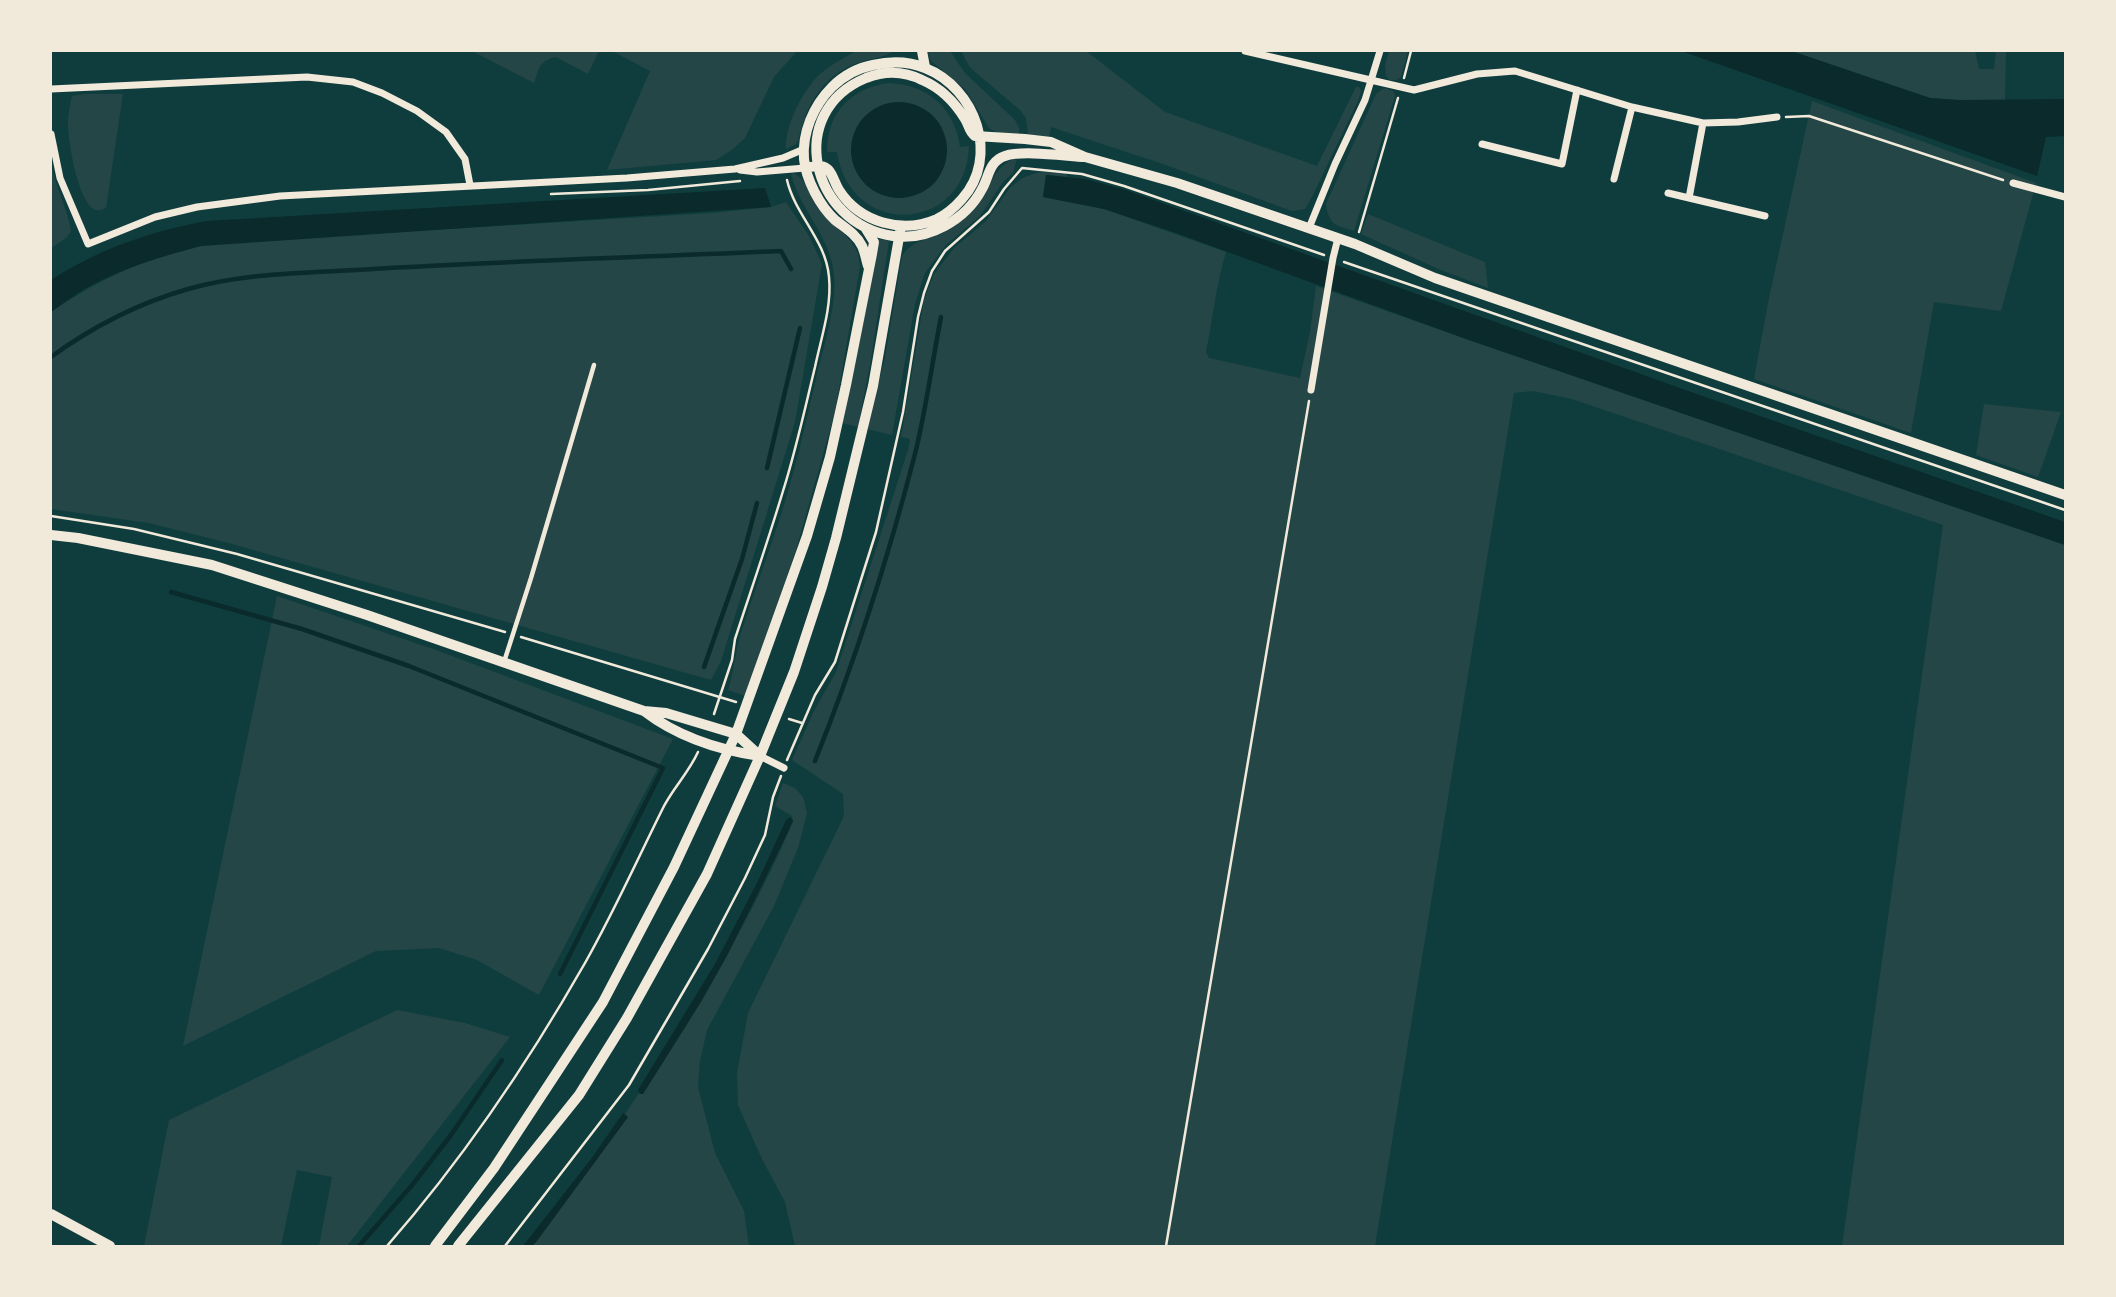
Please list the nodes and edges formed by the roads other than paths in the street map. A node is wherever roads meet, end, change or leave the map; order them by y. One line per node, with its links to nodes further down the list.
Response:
1 (922, 51): 5 (street)
2 (1245, 51): 7 (street)
3 (1380, 51): 7 (street)
4 (902, 56): 5 (main road); 6 (main road); 16 (main road)
5 (925, 67): 14 (main road)
6 (895, 73): 14 (main road); 18 (main road)
7 (1372, 80): 9 (street); 27 (street)
8 (51, 89): 22 (street)
9 (1577, 90): 10 (street); 15 (street)
10 (1632, 107): 12 (street); 20 (street)
11 (1777, 117): 12 (street)
12 (1703, 123): 25 (street)
13 (51, 134): 22 (street)
14 (980, 137): 17 (main road); 29 (main road)
15 (1482, 144)
16 (804, 149): 18 (main road); 19 (street)
17 (1085, 157): 27 (main road); 29 (main road)
18 (811, 167): 19 (street); 28 (main road); 29 (main road); 31 (main road)
19 (735, 169): 22 (street)
20 (1614, 179)
21 (2013, 183): 24 (street)
22 (470, 185)
23 (1668, 193): 25 (street)
24 (2065, 197)
25 (1689, 198): 26 (street)
26 (1765, 216)
27 (1309, 228): 30 (main road)
28 (866, 229): 29 (main road); 31 (main road)
29 (900, 231): 40 (main road)
30 (1338, 238): 33 (street); 34 (main road)
31 (868, 268): 38 (main road)
32 (594, 365): 36 (lane)
33 (1311, 390)
34 (2065, 495)
35 (51, 535): 36 (main road)
36 (504, 663): 37 (main road)
37 (644, 711): 38 (main road); 39 (main road)
38 (736, 734): 39 (main road); 40 (main road)
39 (728, 751): 40 (main road); 44 (main road)
40 (760, 756): 41 (street); 45 (main road)
41 (784, 768)
42 (51, 1214): 43 (street)
43 (110, 1246)
44 (435, 1246)
45 (458, 1246)

